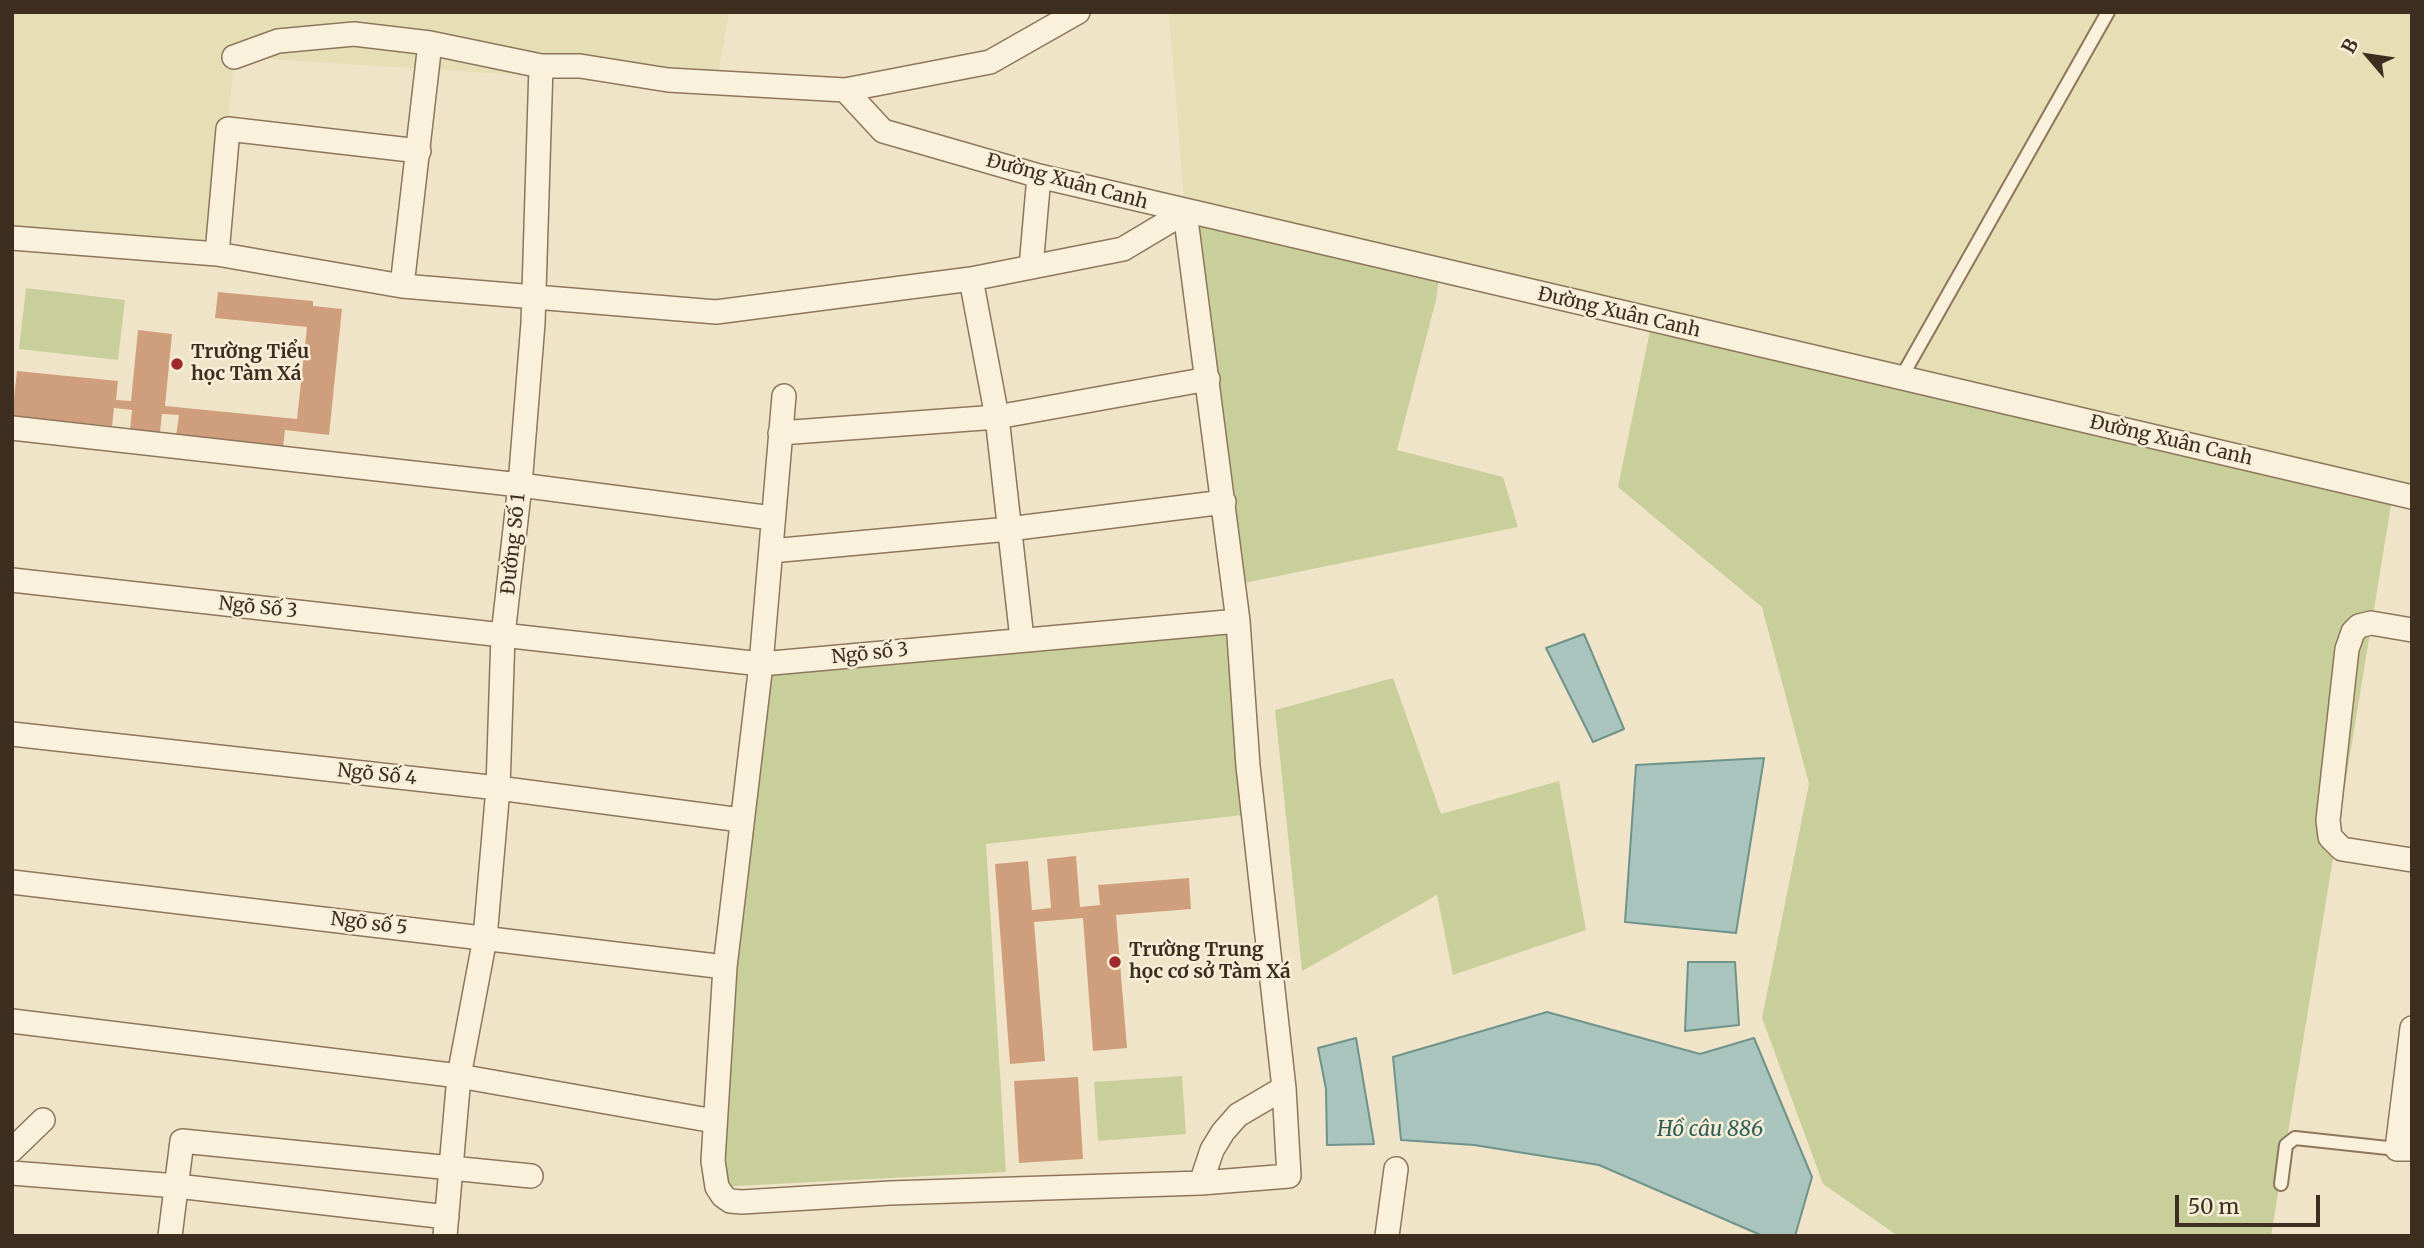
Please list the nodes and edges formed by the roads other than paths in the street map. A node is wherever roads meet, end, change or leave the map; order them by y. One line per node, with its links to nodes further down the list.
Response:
1 (1078, 12): 6 (street)
2 (2108, 12): 17 (lane)
3 (430, 43): 4 (street); 5 (street); 7 (street)
4 (234, 57)
5 (541, 66): 6 (street); 15 (street, Đường Số 1)
6 (845, 90): 8 (street, Đường Xuân Canh)
7 (419, 151): 11 (street); 14 (street)
8 (1039, 176): 9 (street, Đường Xuân Canh); 12 (street)
9 (1185, 212): 12 (street); 16 (street); 17 (street, Đường Xuân Canh)
10 (12, 238): 11 (street)
11 (217, 254): 14 (street)
12 (1031, 267): 13 (street)
13 (971, 279): 15 (street); 19 (street)
14 (402, 286): 15 (street)
15 (532, 299): 22 (street, Đường Số 1)
16 (1208, 379): 19 (street); 24 (street)
17 (1901, 379): 23 (street, Đường Xuân Canh)
18 (784, 396): 21 (street)
19 (997, 417): 21 (street); 26 (street)
20 (12, 428): 22 (street)
21 (780, 433): 25 (street)
22 (520, 485): 25 (street); 31 (street, Đường Số 1)
23 (2412, 497)
24 (1224, 502): 26 (street); 29 (street)
25 (772, 518): 27 (street)
26 (1009, 529): 27 (street); 32 (street)
27 (771, 551): 33 (street)
28 (12, 580): 31 (street, Ngõ Số 3)
29 (1238, 621): 32 (street, Ngõ số 3); 44 (street)
30 (2412, 630): 37 (street)
31 (503, 635): 33 (street, Ngõ số 3); 35 (street, Đường Số 1)
32 (1022, 639): 33 (street, Ngõ số 3)
33 (761, 664): 36 (street)
34 (12, 734): 35 (street, Ngõ Số 4)
35 (498, 788): 36 (street, Ngõ Số 4); 39 (street, Đường Số 1)
36 (741, 820): 40 (street)
37 (2412, 860)
38 (12, 882): 39 (street, Ngõ số 5)
39 (485, 938): 40 (street, Ngõ số 5); 43 (street, Đường Số 1)
40 (725, 967): 46 (street)
41 (12, 1021): 43 (street)
42 (2412, 1028): 47 (street)
43 (459, 1076): 46 (street); 49 (street, Đường Số 1)
44 (1284, 1088): 53 (street); 53 (street)
45 (43, 1120): 48 (street)
46 (714, 1121): 53 (street)
47 (2404, 1149): 54 (lane)
48 (12, 1150)
49 (453, 1166): 52 (street); 55 (street); 56 (street, Đường Số 1)
50 (1396, 1169): 58 (street)
51 (12, 1173): 55 (street)
52 (531, 1176)
53 (1201, 1183)
54 (2281, 1184)
55 (177, 1186): 56 (street); 57 (street)
56 (446, 1226)
57 (170, 1236)
58 (1387, 1236)

